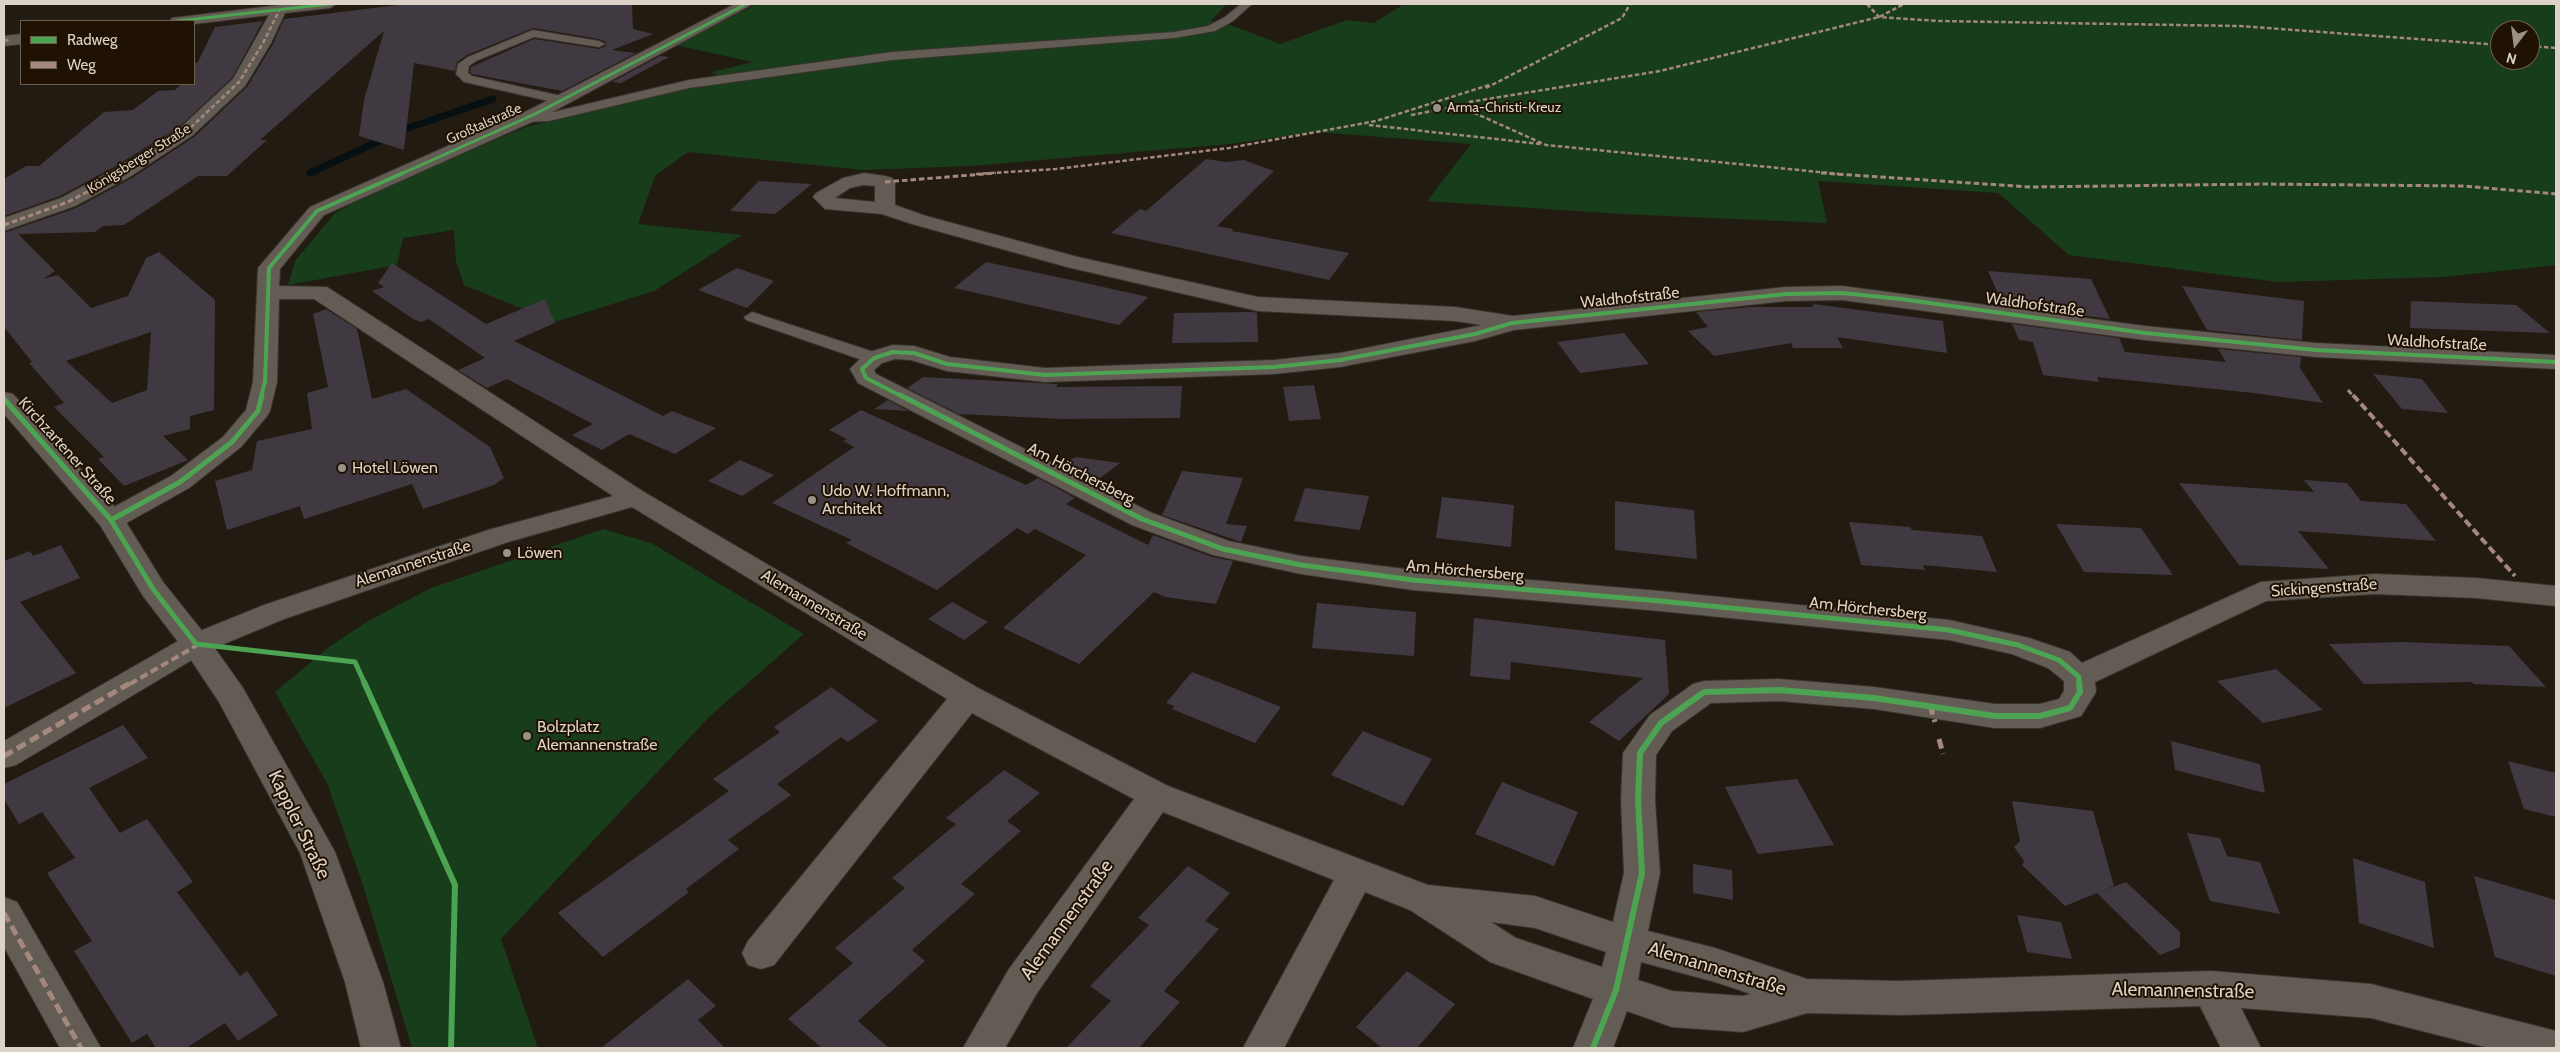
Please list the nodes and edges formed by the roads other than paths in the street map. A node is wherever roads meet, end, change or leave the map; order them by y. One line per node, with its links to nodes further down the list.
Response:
1 (330, 4): 4 (street)
2 (746, 4): 9 (street, Großtalstraße)
3 (1247, 4): 10 (lane)
4 (280, 9): 5 (street); 12 (street, Königsberger Straße)
5 (186, 20)
6 (20, 39): 7 (street)
7 (4, 41)
8 (599, 44): 9 (lane)
9 (562, 100): 10 (street, Großtalstraße)
10 (526, 118): 13 (street, Großtalstraße)
11 (885, 208): 15 (street)
12 (4, 225)
13 (267, 294): 19 (street, Alemannenstraße); 20 (street)
14 (752, 317): 16 (lane)
15 (1512, 323): 16 (street); 17 (street, Waldhofstraße)
16 (874, 358): 23 (street, Am Hörchersberg)
17 (2556, 362)
18 (4, 399): 20 (street, Kirchzartener Straße)
19 (635, 498): 22 (street, Alemannenstraße); 24 (street, Alemannenstraße)
20 (111, 520): 22 (street, Kappler Straße)
21 (2556, 596): 23 (street, Sickingenstraße)
22 (196, 644): 25 (street); 36 (street, Kappler Straße)
23 (2079, 677): 30 (street)
24 (967, 696): 26 (street, Alemannenstraße); 31 (street)
25 (4, 756)
26 (1156, 794): 27 (street, Alemannenstraße); 37 (street, Alemannenstraße)
27 (1356, 874): 28 (street, Alemannenstraße); 38 (street)
28 (1423, 899): 30 (street, Alemannenstraße); 33 (street, Alemannenstraße)
29 (4, 914): 35 (street)
30 (1625, 942): 33 (street); 34 (street, Alemannenstraße)
31 (761, 953)
32 (2211, 988): 34 (street, Alemannenstraße); 40 (street); 41 (street, Alemannenstraße)
33 (1616, 990): 34 (street, Alemannenstraße); 39 (street)
34 (1807, 996)
35 (81, 1048)
36 (381, 1048)
37 (983, 1048)
38 (1263, 1048)
39 (1593, 1048)
40 (2241, 1048)
41 (2552, 1048)

